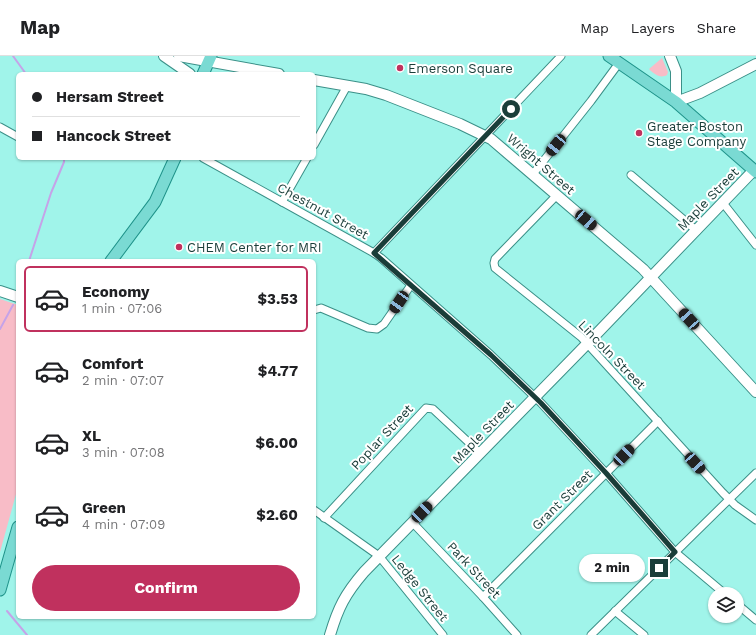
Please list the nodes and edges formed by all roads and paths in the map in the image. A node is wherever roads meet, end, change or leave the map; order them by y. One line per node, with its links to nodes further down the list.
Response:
1 (164, 56): 9 (street)
2 (179, 56): 6 (street)
3 (561, 56): 16 (street)
4 (609, 56): 7 (main road)
5 (670, 56): 14 (street)
6 (210, 58): 10 (main road); 11 (street)
7 (619, 63): 14 (main road); 23 (street)
8 (756, 64): 14 (street)
9 (187, 72)
10 (204, 72)
11 (270, 72)
12 (316, 80): 13 (street, Wright Street)
13 (347, 86): 16 (street, Wright Street); 18 (street)
14 (676, 102): 22 (main road)
15 (0, 127): 17 (street)
16 (486, 135): 23 (street, Wright Street); 30 (street)
17 (16, 137)
18 (316, 141)
19 (174, 160): 31 (main road)
20 (207, 160): 26 (street, Chestnut Street)
21 (306, 160): 26 (street)
22 (755, 171): 27 (street, Maple Street)
23 (533, 174): 25 (street, Wright Street)
24 (631, 175): 28 (street)
25 (557, 195): 32 (street, Wright Street); 37 (street, Lincoln Street)
26 (282, 202): 30 (street, Chestnut Street)
27 (723, 203): 28 (street, Maple Street); 29 (street)
28 (697, 230): 32 (street, Maple Street)
29 (756, 245)
30 (374, 253): 33 (street, Chestnut Street)
31 (119, 256)
32 (651, 277): 37 (street, Maple Street); 38 (street, Wright Street)
33 (411, 285): 36 (street); 39 (street, Chestnut Street)
34 (0, 291): 35 (street)
35 (16, 296)
36 (316, 309)
37 (588, 343): 39 (street, Maple Street); 40 (street, Lincoln Street)
38 (756, 392)
39 (535, 397): 41 (street, Maple Street); 42 (street, Chestnut Street)
40 (658, 421): 42 (street, Grant Street); 44 (street, Lincoln Street)
41 (480, 453): 46 (street, Poplar Street); 48 (street, Maple Street)
42 (606, 473): 50 (street, Chestnut Street); 54 (street, Grant Street)
43 (756, 473): 44 (street)
44 (729, 500): 47 (street, Lincoln Street); 50 (street)
45 (316, 512): 46 (street, Ledge Street)
46 (324, 518): 51 (street, Ledge Street)
47 (756, 520)
48 (412, 522): 51 (street, Maple Street); 54 (street, Park Street)
49 (16, 534): 53 (main road)
50 (675, 552): 52 (street, Chestnut Street); 56 (street)
51 (379, 556): 58 (street, Maple Street); 59 (street, Ledge Street)
52 (717, 587)
53 (0, 590)
54 (483, 597): 60 (street, Park Street)
55 (744, 610): 57 (street)
56 (615, 611): 61 (street); 62 (street)
57 (756, 620)
58 (330, 635)
59 (443, 635)
60 (517, 635)
61 (591, 635)
62 (644, 635)

